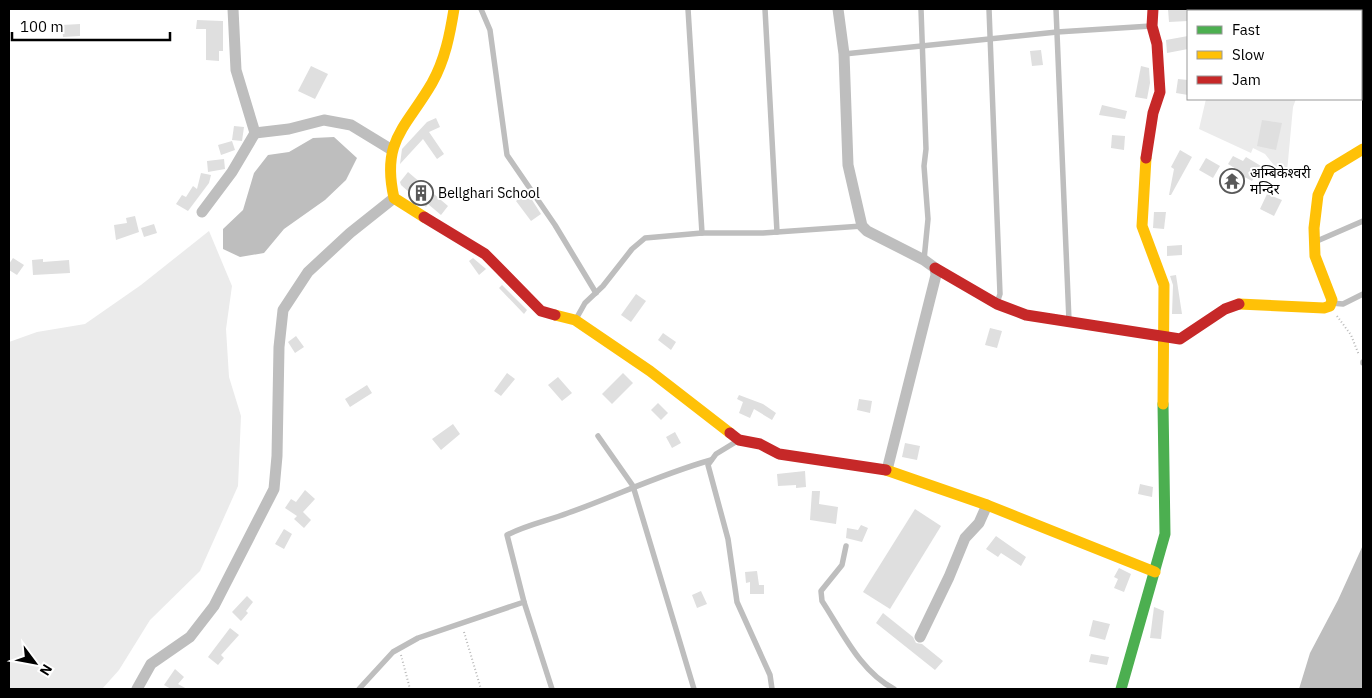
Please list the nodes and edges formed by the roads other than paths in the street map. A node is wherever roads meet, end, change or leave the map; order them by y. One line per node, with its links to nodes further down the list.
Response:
1 (233, 9): 16 (street)
2 (454, 9): 18 (street)
3 (481, 9): 28 (lane)
4 (688, 9): 23 (lane)
5 (765, 9): 24 (lane)
6 (838, 9): 15 (street)
7 (921, 9): 14 (lane)
8 (989, 9): 13 (lane)
9 (1056, 9): 12 (lane)
10 (1152, 9): 11 (street)
11 (1152, 26): 12 (lane); 34 (street)
12 (1057, 32): 13 (lane); 33 (lane)
13 (990, 38): 14 (lane); 30 (lane)
14 (922, 44): 15 (lane); 26 (lane)
15 (844, 54): 22 (street)
16 (255, 133): 18 (street); 20 (street)
17 (1363, 149): 25 (street)
18 (392, 150): 19 (street)
19 (394, 198): 32 (street); 45 (street)
20 (202, 212)
21 (1363, 222): 25 (lane)
22 (862, 226): 24 (lane); 26 (street)
23 (702, 232): 24 (lane); 28 (lane)
24 (777, 232)
25 (1315, 242): 31 (street)
26 (924, 260): 27 (street)
27 (935, 268): 30 (street); 38 (street)
28 (596, 293): 32 (lane)
29 (1363, 294): 31 (lane)
30 (997, 304): 33 (street)
31 (1331, 305): 34 (street)
32 (575, 320): 36 (street)
33 (1069, 324): 34 (street)
34 (1162, 336): 42 (street)
35 (598, 436): 39 (lane)
36 (739, 440): 37 (lane); 38 (street)
37 (710, 460): 39 (lane); 49 (lane)
38 (887, 470): 40 (street)
39 (633, 486): 43 (lane); 48 (lane)
40 (987, 505): 42 (street); 44 (street)
41 (846, 546): 50 (lane)
42 (1155, 572): 51 (street)
43 (524, 602): 46 (lane); 47 (lane)
44 (920, 637)
45 (137, 689)
46 (358, 689)
47 (552, 689)
48 (694, 689)
49 (772, 689)
50 (894, 689)
51 (1121, 689)

